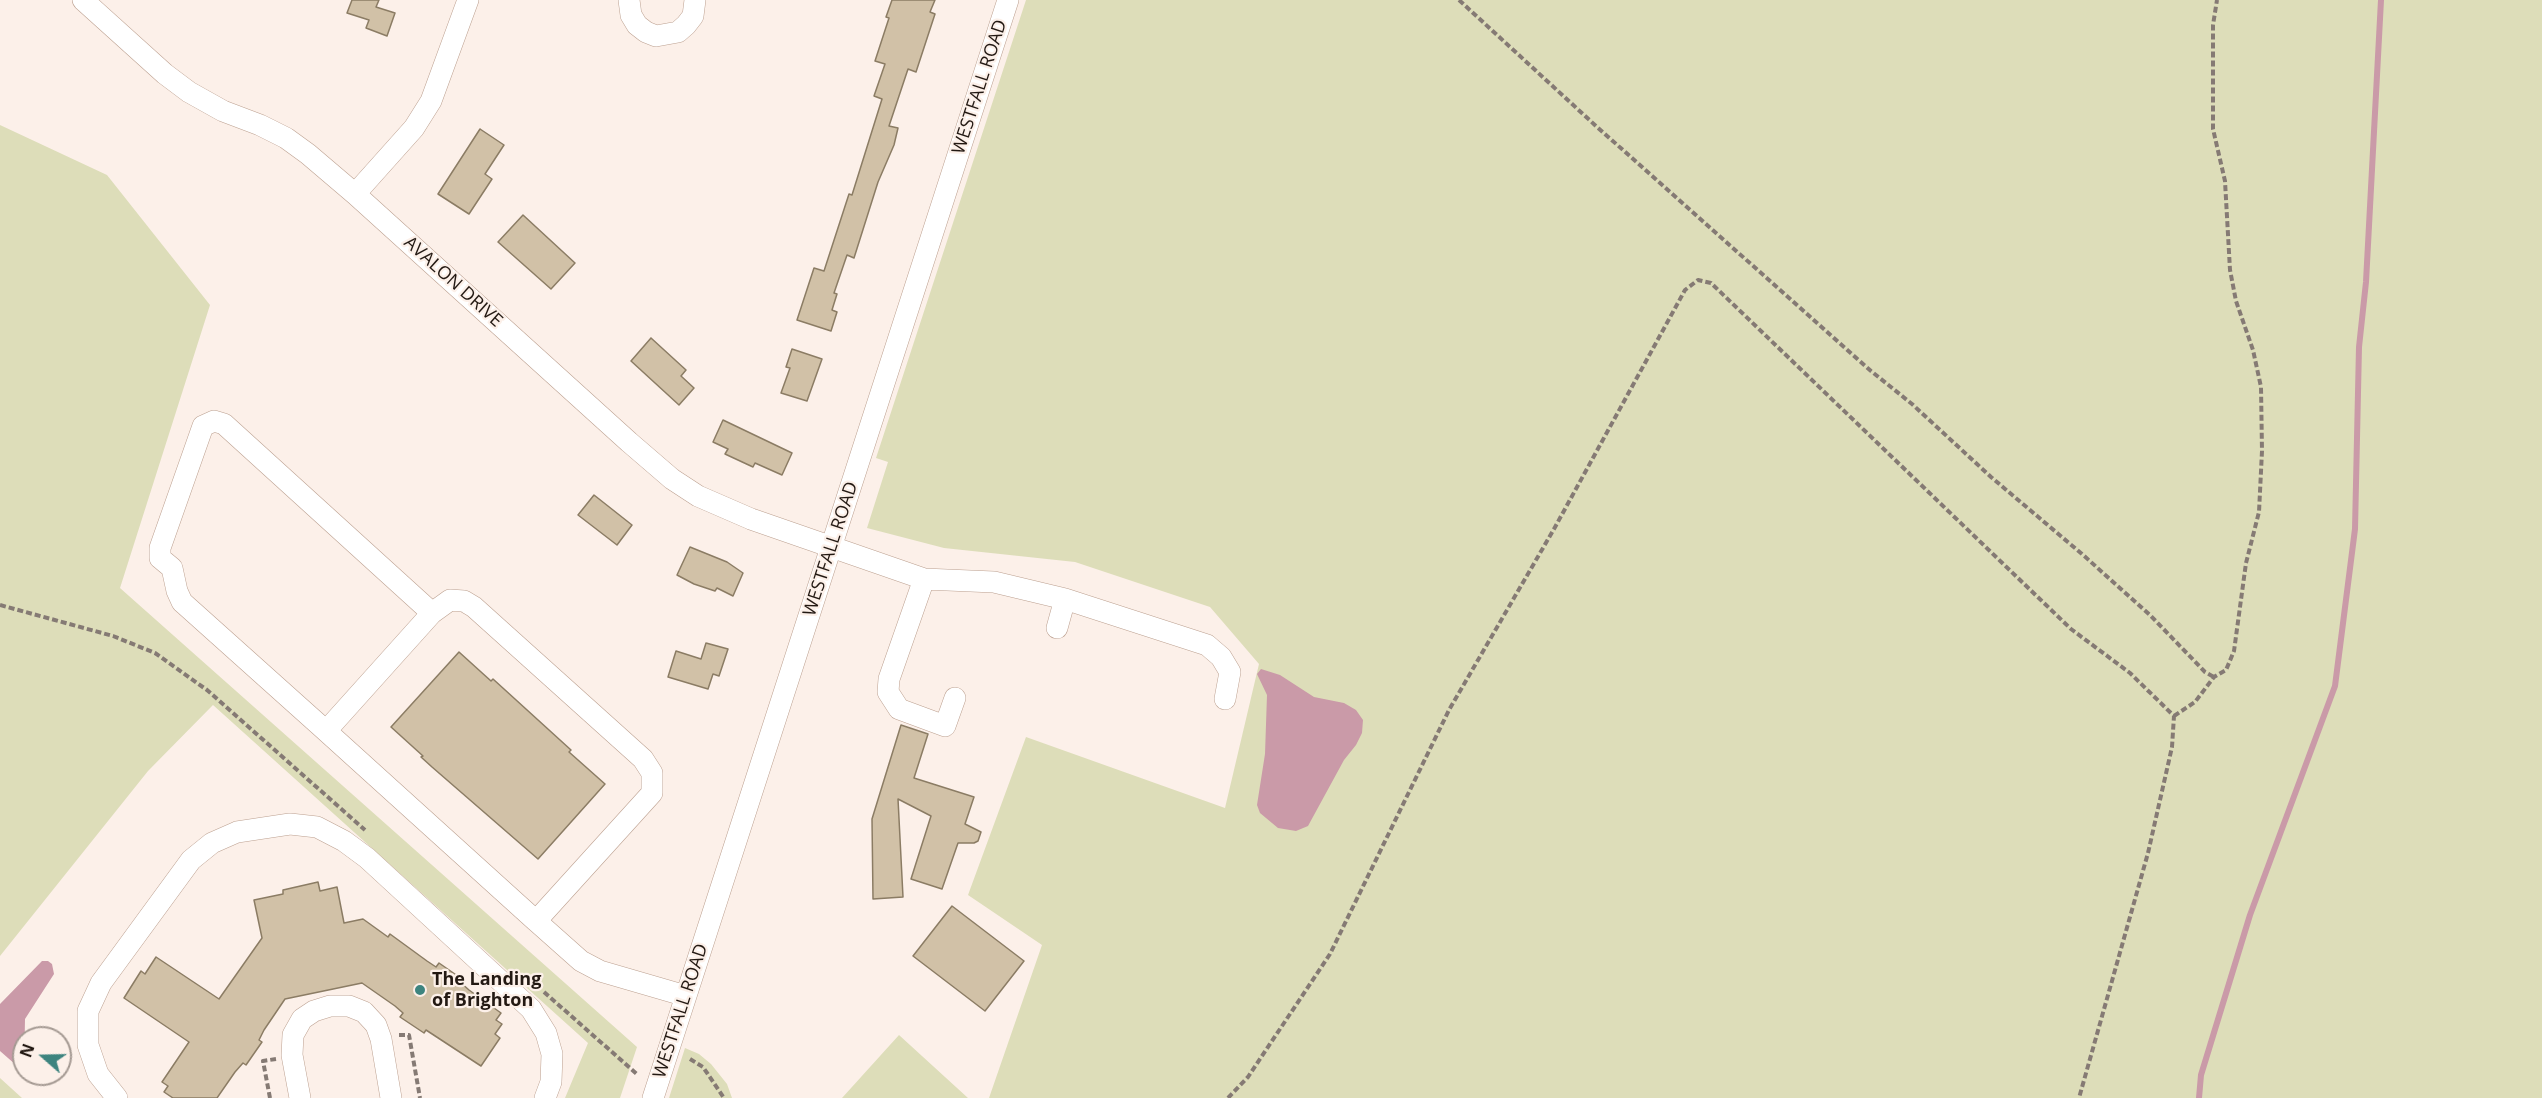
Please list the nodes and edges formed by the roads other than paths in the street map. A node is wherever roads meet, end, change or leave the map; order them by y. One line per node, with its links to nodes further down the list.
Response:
1 (82, 0): 6 (street, AVALON DRIVE)
2 (468, 0): 6 (street)
3 (629, 0): 4 (street)
4 (695, 0)
5 (1008, 0): 7 (street, WESTFALL ROAD)
6 (355, 194): 7 (street, AVALON DRIVE)
7 (831, 547): 8 (street, AVALON DRIVE); 16 (street, WESTFALL ROAD)
8 (924, 579): 9 (street, AVALON DRIVE); 12 (street)
9 (1065, 599): 11 (street); 13 (street, AVALON DRIVE)
10 (432, 613): 14 (street); 14 (street); 15 (street)
11 (1057, 628)
12 (955, 698)
13 (1225, 699)
14 (326, 731): 15 (street)
15 (536, 921): 16 (street)
16 (686, 996): 21 (street, WESTFALL ROAD)
17 (117, 1098): 20 (street)
18 (300, 1098): 19 (street)
19 (391, 1098)
20 (545, 1098)
21 (653, 1098)

